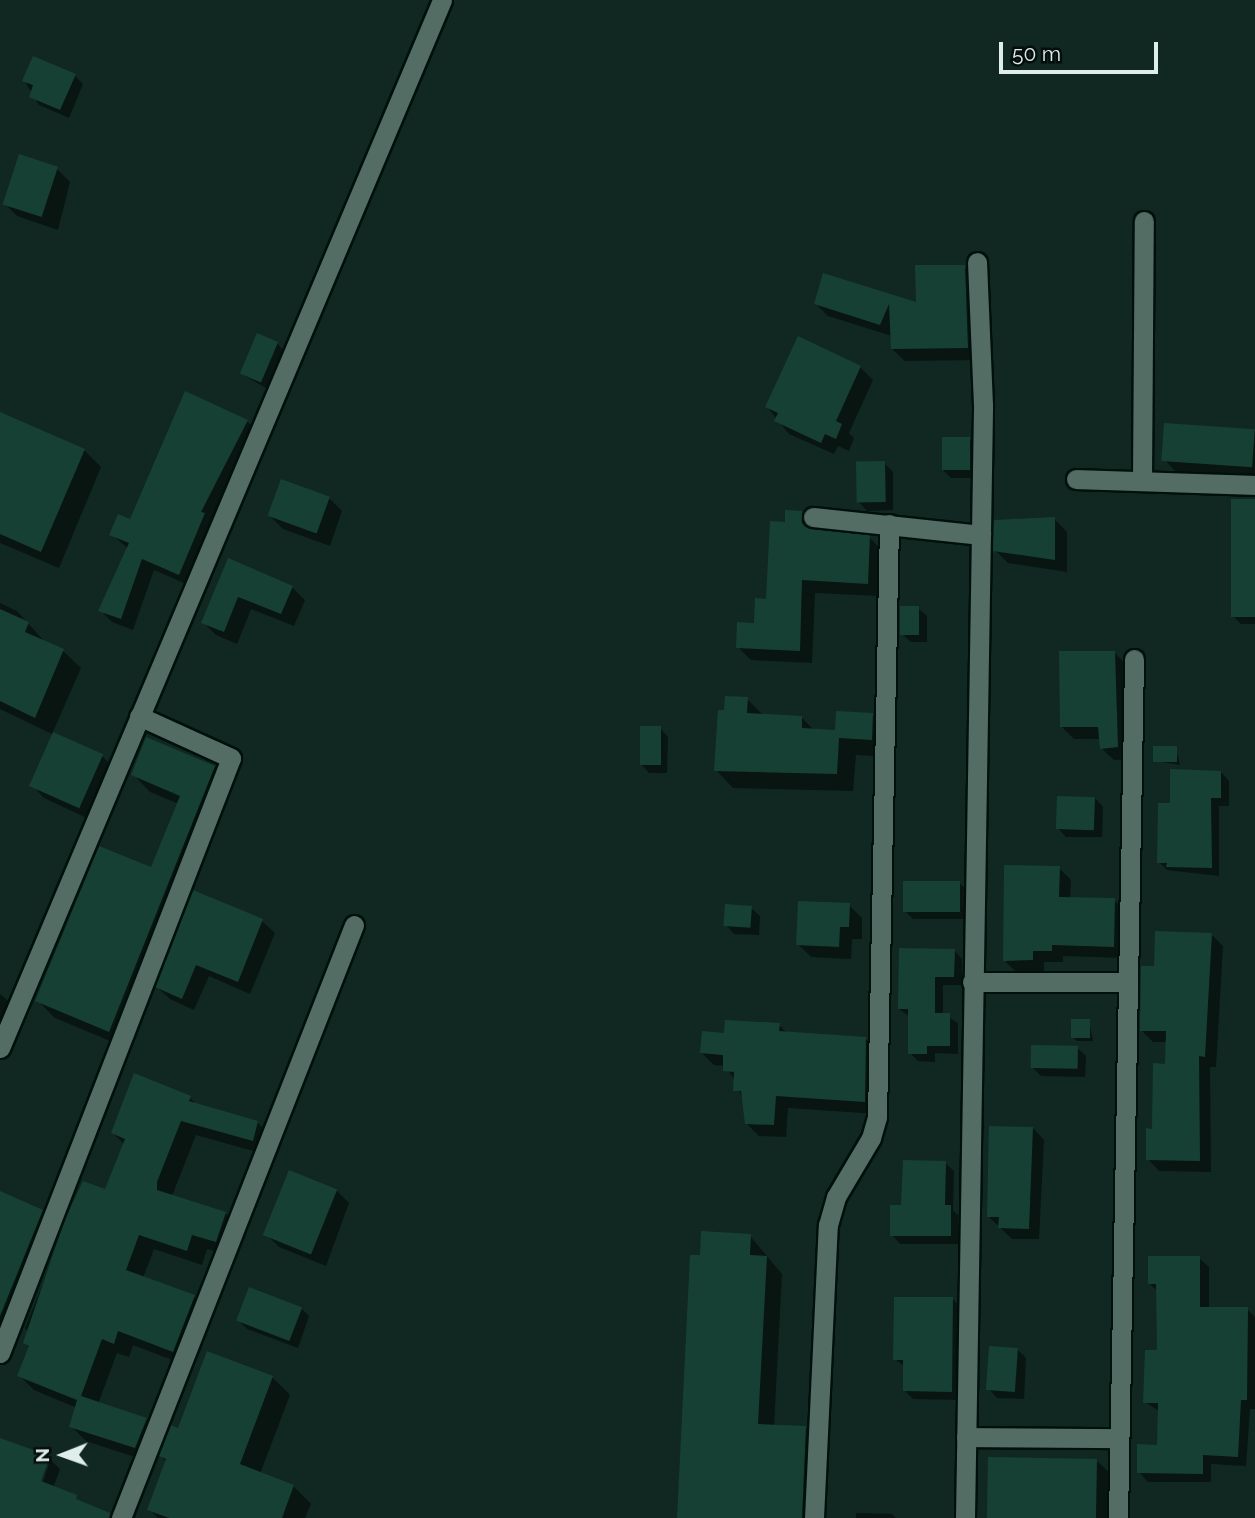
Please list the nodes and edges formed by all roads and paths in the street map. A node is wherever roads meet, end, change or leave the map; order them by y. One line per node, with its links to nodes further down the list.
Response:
1 (442, 0): 11 (street)
2 (1144, 221): 5 (street)
3 (977, 262): 9 (street)
4 (1076, 478): 5 (street)
5 (1142, 480): 6 (street)
6 (1255, 485)
7 (813, 517): 8 (street)
8 (889, 524): 9 (street); 20 (street)
9 (981, 535): 13 (street)
10 (1134, 659): 14 (street)
11 (139, 716): 15 (street); 16 (street)
12 (354, 925): 19 (street)
13 (972, 982): 14 (street); 17 (street)
14 (1126, 982): 18 (street)
15 (0, 1048)
16 (0, 1353)
17 (966, 1437): 18 (street); 21 (street)
18 (1119, 1438): 22 (street)
19 (121, 1518)
20 (814, 1518)
21 (965, 1518)
22 (1118, 1518)

